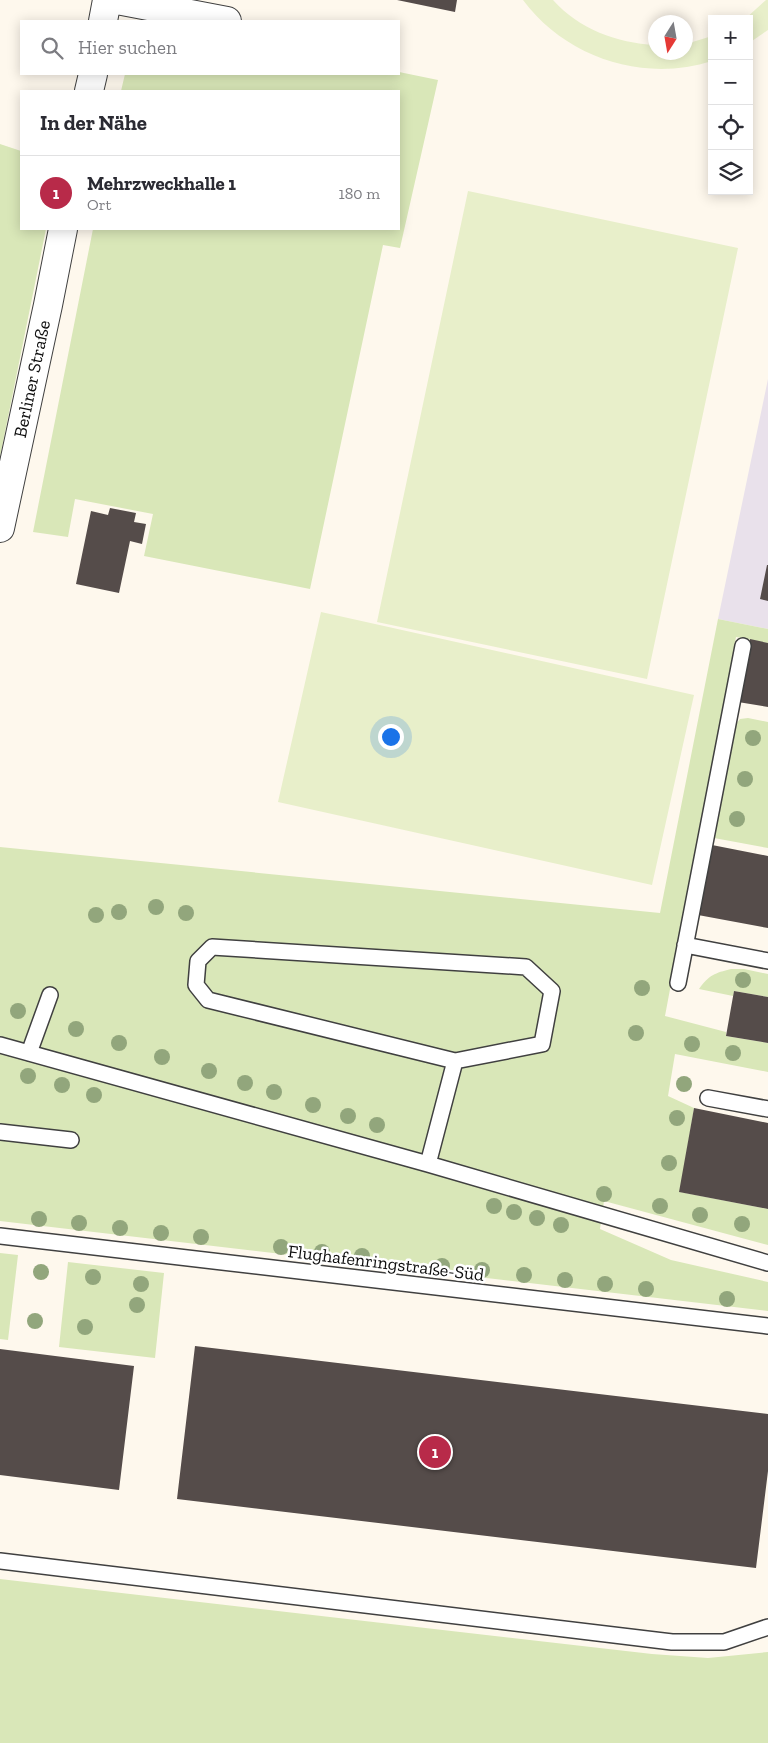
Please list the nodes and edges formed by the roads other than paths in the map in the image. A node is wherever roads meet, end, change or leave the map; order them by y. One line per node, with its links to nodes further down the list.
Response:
1 (107, 0): 3 (street)
2 (117, 0): 4 (street)
3 (103, 20)
4 (222, 20)
5 (92, 75): 6 (street)
6 (89, 90)
7 (63, 230): 8 (street, Berliner Straße)
8 (0, 528)
9 (743, 646): 10 (lane)
10 (685, 945): 11 (lane); 12 (lane)
11 (768, 961)
12 (678, 983)
13 (50, 995): 15 (lane)
14 (0, 1044): 15 (lane)
15 (29, 1053): 21 (lane)
16 (455, 1062): 16 (lane); 21 (lane)
17 (708, 1098): 18 (lane)
18 (768, 1109)
19 (0, 1132): 20 (lane)
20 (72, 1140)
21 (428, 1164): 23 (lane)
22 (0, 1236): 24 (lane, Flughafenringstraße-Süd)
23 (768, 1263)
24 (768, 1326)
25 (0, 1561): 26 (lane)
26 (768, 1627)

